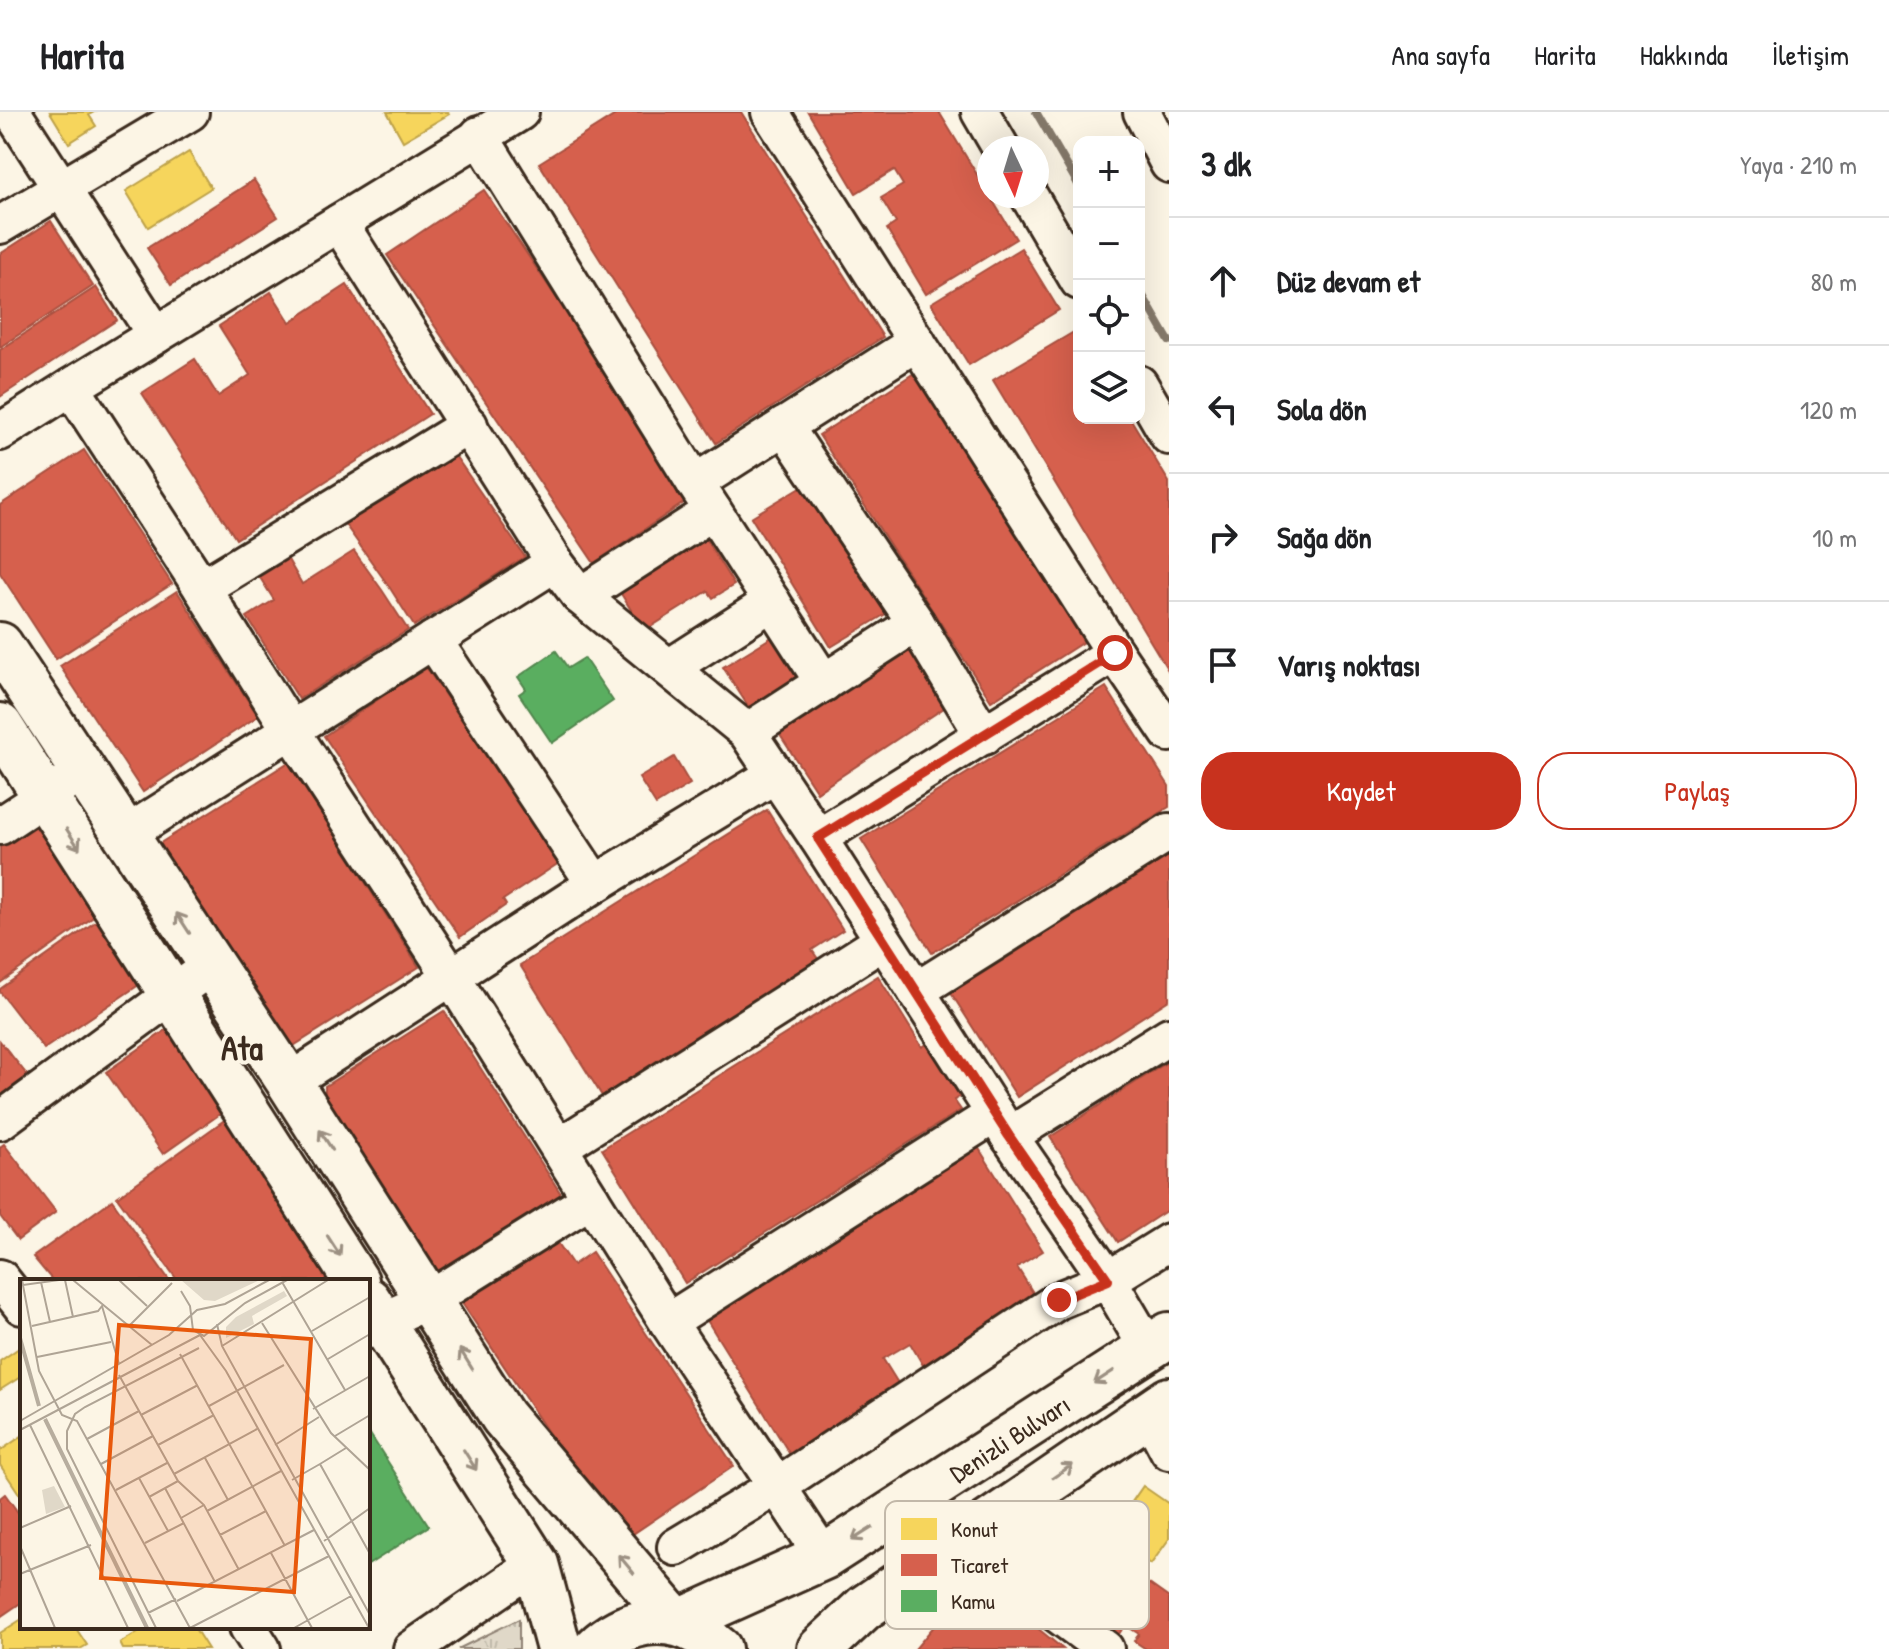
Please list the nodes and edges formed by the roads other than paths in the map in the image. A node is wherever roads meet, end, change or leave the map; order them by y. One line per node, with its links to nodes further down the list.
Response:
1 (12, 112): 10 (street)
2 (190, 112): 10 (street)
3 (520, 112): 7 (street)
4 (770, 112): 16 (street)
5 (980, 112): 8 (street)
6 (1142, 112): 9 (street)
7 (479, 135): 12 (street); 23 (street)
8 (994, 136)
9 (1169, 164)
10 (61, 188): 13 (street); 15 (street)
11 (1036, 208): 14 (street)
12 (339, 223): 15 (street); 19 (street)
13 (0, 225)
14 (1078, 280)
15 (156, 335): 17 (street)
16 (917, 342): 20 (street); 31 (street)
17 (71, 387): 21 (street); 25 (street)
18 (1145, 394): 22 (street)
19 (469, 425): 24 (street); 25 (street)
20 (784, 426): 23 (street); 28 (street)
21 (0, 432)
22 (1169, 436)
23 (704, 497): 26 (street); 27 (street)
24 (555, 563): 26 (street); 29 (street)
25 (202, 588): 35 (street)
26 (580, 596): 32 (street)
27 (772, 602): 32 (street); 33 (street)
28 (916, 623): 33 (street); 38 (street)
29 (433, 640): 35 (street); 46 (street)
30 (0, 645): 39 (main road)
31 (1115, 653): 37 (street); 38 (street)
32 (669, 668): 36 (street)
33 (824, 683): 36 (street)
34 (0, 726): 41 (main road)
35 (290, 729): 44 (street); 49 (street)
36 (747, 732): 40 (street)
37 (1169, 733)
38 (984, 736): 45 (street)
39 (83, 770): 41 (street); 44 (main road)
40 (776, 774): 45 (street); 46 (street)
41 (46, 797): 42 (street); 51 (main road, one-way to 51)
42 (0, 826)
43 (1169, 832): 50 (street)
44 (125, 835): 48 (main road, one-way to 44)
45 (818, 838): 47 (street)
46 (595, 884): 49 (street)
47 (883, 941): 50 (street); 56 (street)
48 (211, 966): 51 (street); 53 (main road)
49 (451, 976): 53 (street); 56 (street)
50 (916, 991): 55 (street)
51 (172, 994): 54 (street); 60 (main road, one-way to 60)
52 (1169, 1036): 55 (street)
53 (289, 1082): 62 (main road, one-way to 53)
54 (0, 1121)
55 (1002, 1125): 61 (street); 65 (street)
56 (559, 1147): 57 (street)
57 (591, 1199): 62 (street); 65 (street)
58 (1169, 1242): 61 (street)
59 (0, 1278): 63 (street)
60 (355, 1279)
61 (1108, 1280): 66 (street); 69 (street)
62 (429, 1300): 64 (street); 77 (main road, one-way to 62)
63 (20, 1303)
64 (373, 1317): 75 (main road, one-way to 75)
65 (668, 1322): 69 (street)
66 (1159, 1342): 70 (main road, Denizli Bulvarı, one-way to 70)
67 (1159, 1406): 68 (street); 71 (main road, one-way to 67)
68 (1169, 1451)
69 (777, 1486): 73 (street); 74 (street)
70 (911, 1501)
71 (1020, 1501)
72 (885, 1518): 74 (main road, Denizli Bulvarı, one-way to 74)
73 (676, 1547)
74 (824, 1557): 77 (main road, Denizli Bulvarı)
75 (536, 1564): 81 (street); 82 (main road)
76 (885, 1594): 85 (main road)
77 (677, 1623): 83 (main road); 84 (main road)
78 (249, 1629): 80 (street)
79 (1078, 1629): 86 (street)
80 (262, 1649)
81 (412, 1649)
82 (559, 1649)
83 (595, 1649)
84 (719, 1649)
85 (820, 1649)
86 (1105, 1649)

